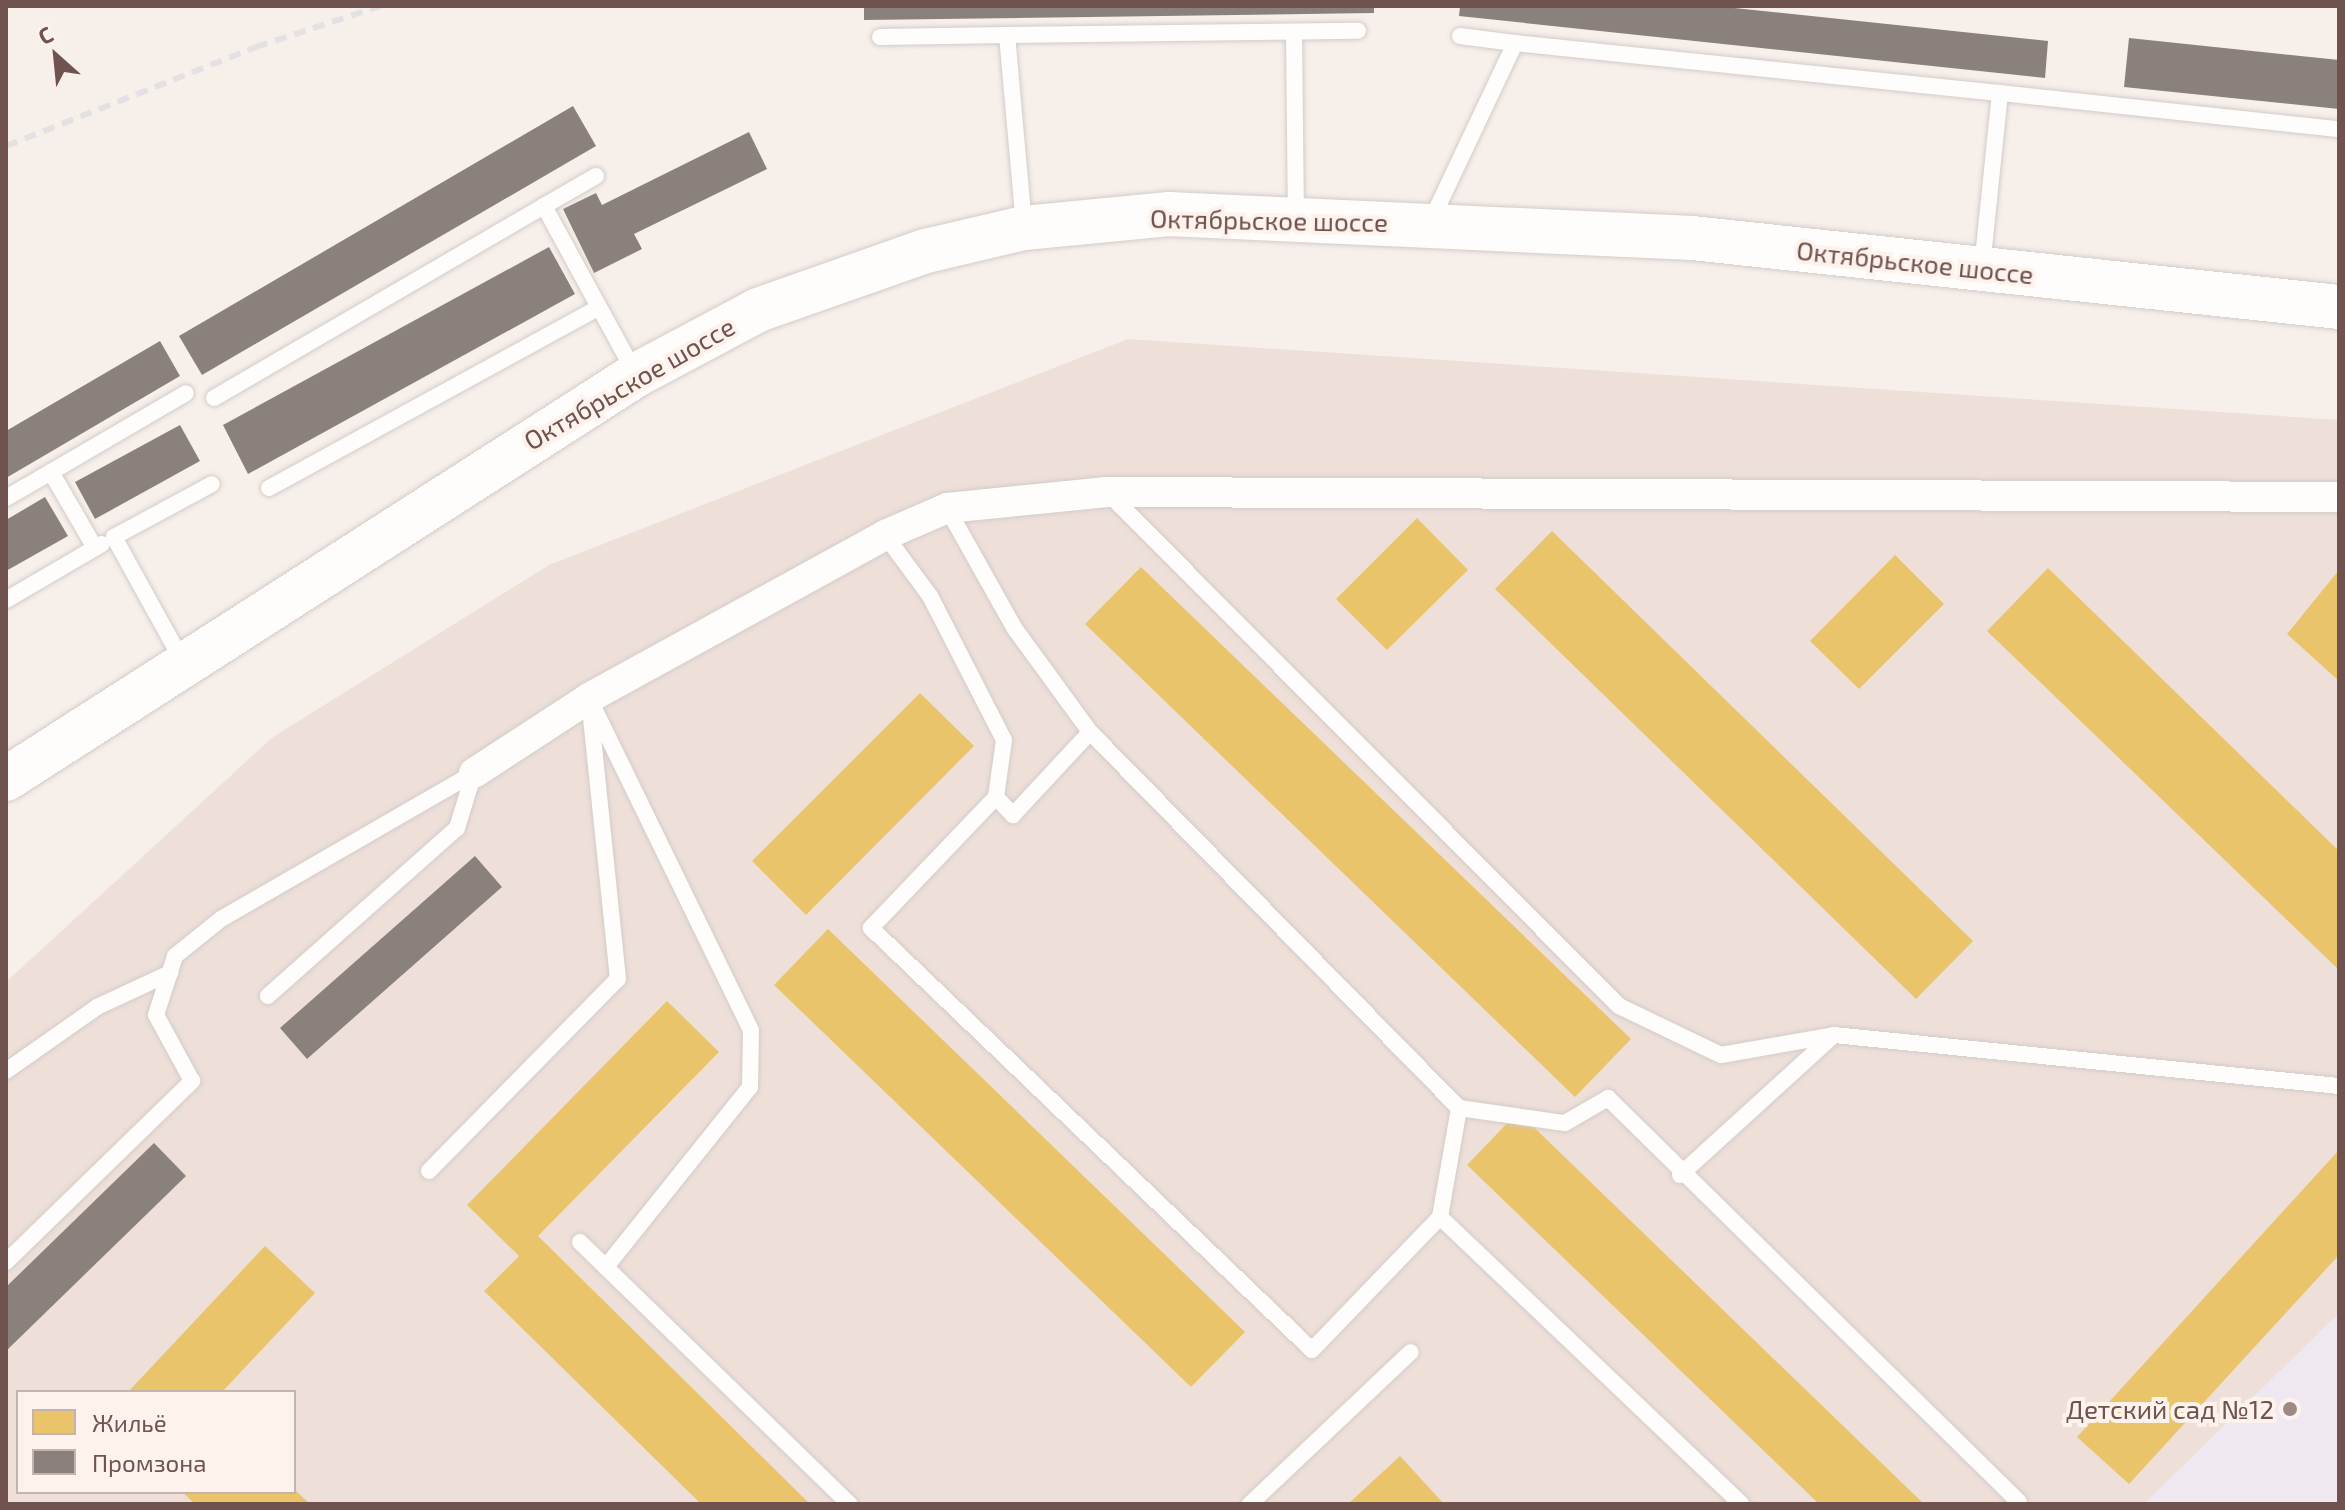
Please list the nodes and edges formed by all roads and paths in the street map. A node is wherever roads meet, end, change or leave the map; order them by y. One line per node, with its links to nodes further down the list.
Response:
1 (1358, 31): 2 (lane)
2 (1294, 32): 3 (lane); 11 (lane)
3 (1007, 35): 5 (lane); 13 (lane)
4 (1460, 36): 6 (lane)
5 (880, 37)
6 (1515, 43): 7 (lane); 12 (lane)
7 (2000, 93): 8 (lane); 14 (lane)
8 (2339, 129)
9 (596, 176): 10 (lane)
10 (544, 206): 15 (lane); 19 (lane)
11 (1296, 217): 12 (main road, Октябрьское шоссе); 13 (main road, Октябрьское шоссе)
12 (1429, 225): 14 (main road, Октябрьское шоссе)
13 (1024, 228): 17 (main road, Октябрьское шоссе)
14 (1981, 269): 16 (main road, Октябрьское шоссе)
15 (599, 307): 17 (lane); 22 (lane)
16 (2339, 307)
17 (636, 375): 31 (main road, Октябрьское шоссе)
18 (186, 393): 20 (lane)
19 (214, 398)
20 (51, 472): 25 (lane); 29 (lane)
21 (212, 484): 28 (lane)
22 (269, 488)
23 (1107, 492): 24 (street); 26 (street); 39 (lane)
24 (2339, 497)
25 (6, 498)
26 (947, 508): 27 (street); 33 (lane)
27 (885, 535): 32 (street); 36 (lane)
28 (114, 537): 29 (lane); 31 (lane)
29 (95, 548): 30 (lane)
30 (6, 600)
31 (183, 662): 35 (main road, Октябрьское шоссе)
32 (589, 698): 34 (street); 43 (lane); 48 (lane)
33 (1090, 732): 36 (lane); 42 (lane)
34 (474, 773): 37 (lane); 38 (lane)
35 (6, 779)
36 (996, 797): 45 (lane)
37 (170, 973): 40 (lane); 47 (lane)
38 (268, 996)
39 (1834, 1035): 41 (lane); 44 (lane)
40 (6, 1071)
41 (2339, 1086)
42 (1459, 1108): 44 (lane); 45 (lane)
43 (429, 1171)
44 (1680, 1175): 50 (lane)
45 (1440, 1217): 53 (lane)
46 (580, 1242): 48 (lane)
47 (6, 1262)
48 (606, 1267): 51 (lane)
49 (1411, 1352): 52 (lane)
50 (2019, 1502)
51 (849, 1504)
52 (1250, 1504)
53 (1741, 1504)

